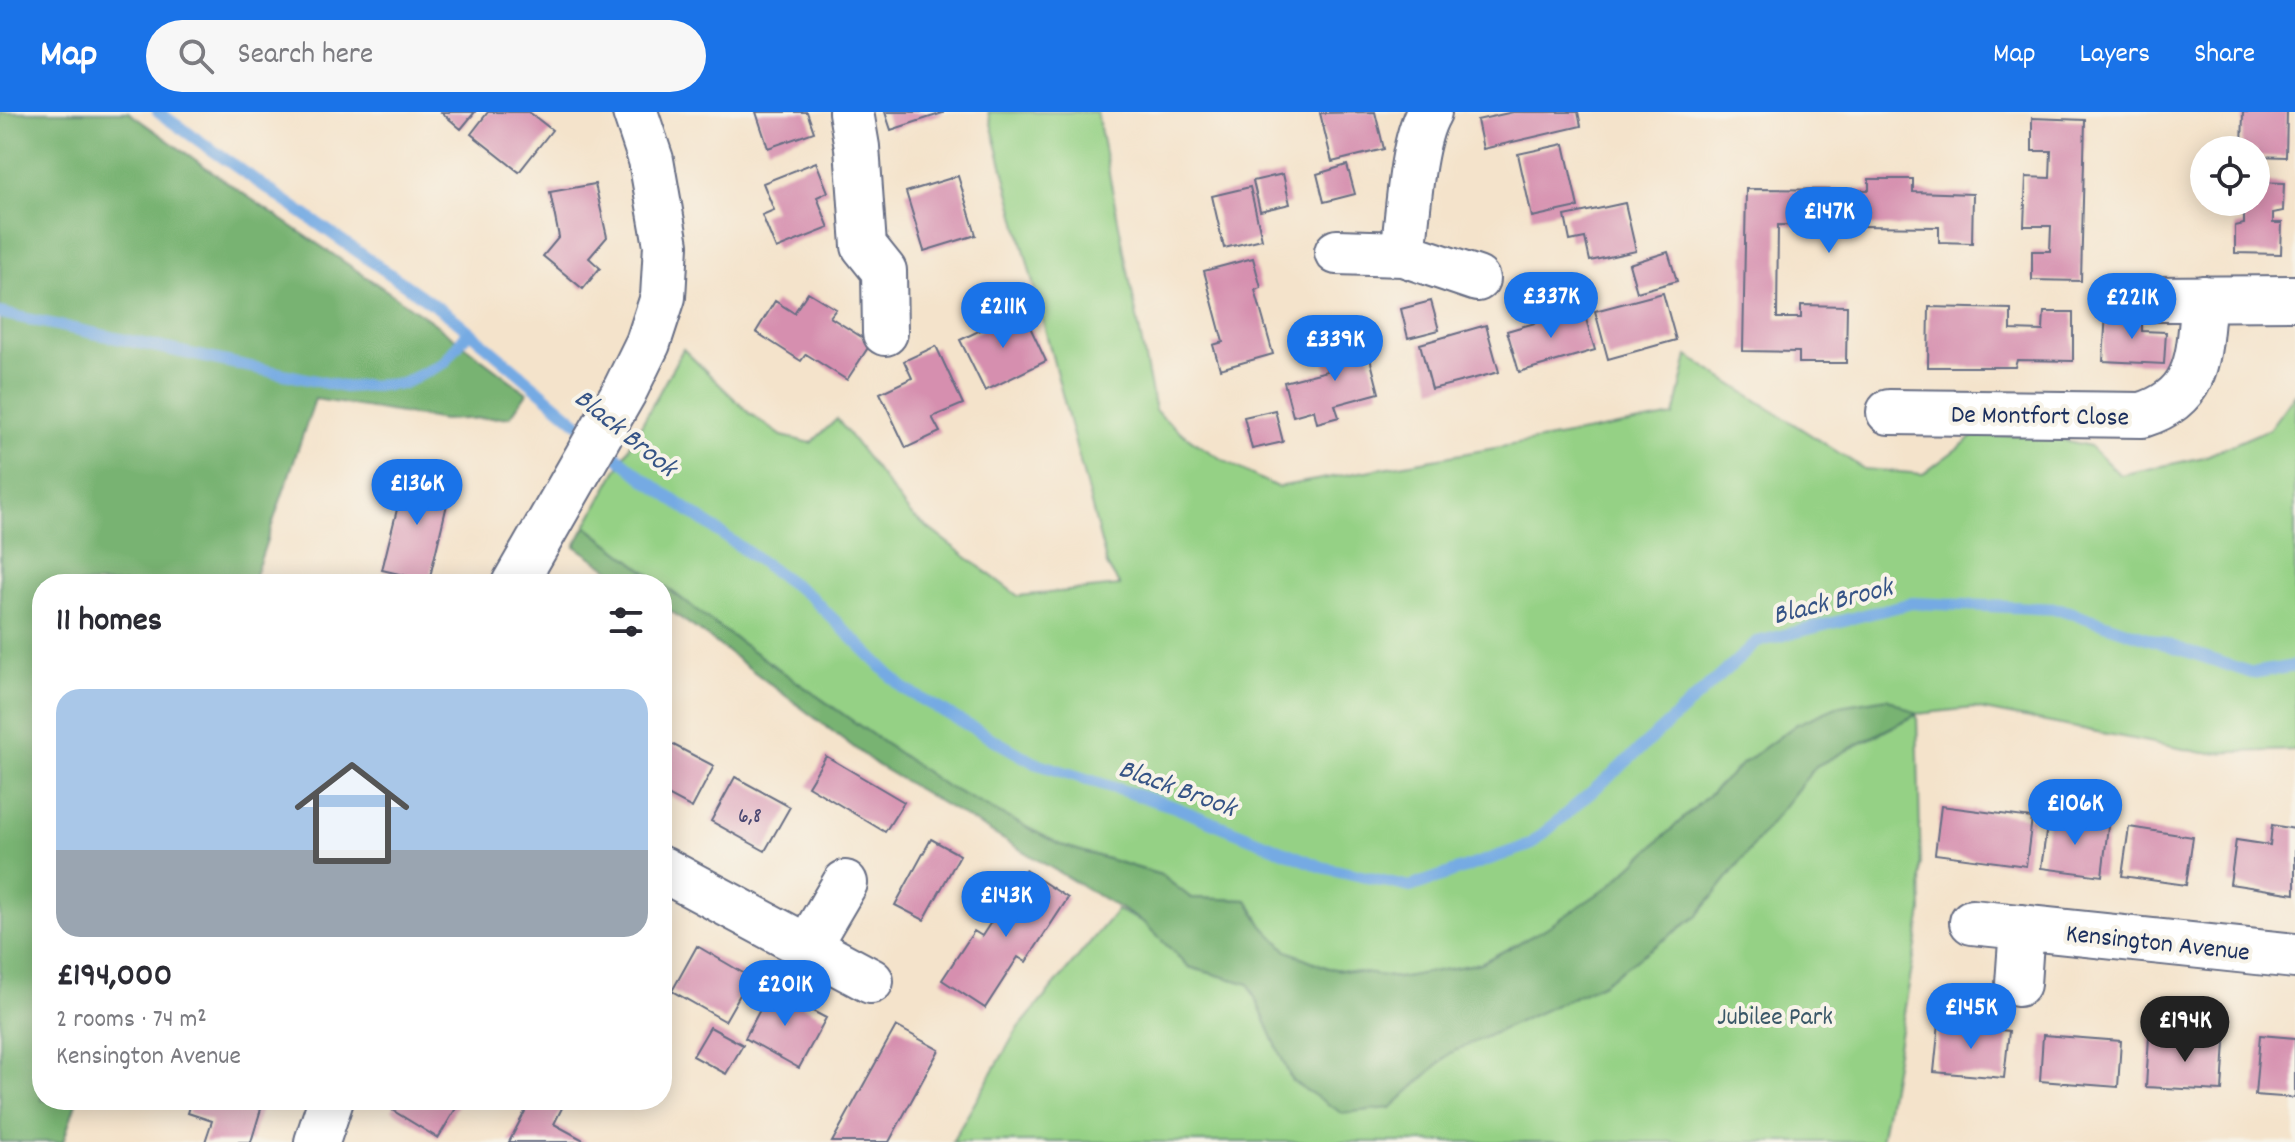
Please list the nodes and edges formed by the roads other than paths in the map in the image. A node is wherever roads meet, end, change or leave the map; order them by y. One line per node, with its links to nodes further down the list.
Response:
1 (635, 112): 12 (street)
2 (851, 112): 10 (street)
3 (1429, 112): 5 (street)
4 (1337, 252): 5 (street)
5 (1403, 254): 6 (street)
6 (1477, 279)
7 (2204, 298): 8 (street); 9 (street); 11 (street, De Montfort Close)
8 (2295, 298)
9 (2147, 299)
10 (885, 333)
11 (1889, 412)
12 (519, 574)
13 (672, 874): 17 (street)
14 (845, 883): 17 (street)
15 (1972, 922): 16 (street, Kensington Avenue)
16 (2022, 927): 18 (street, Kensington Avenue); 20 (street)
17 (808, 946): 19 (street)
18 (2295, 956)
19 (871, 981)
20 (2018, 984)
21 (328, 1110): 22 (street)
22 (317, 1142)

